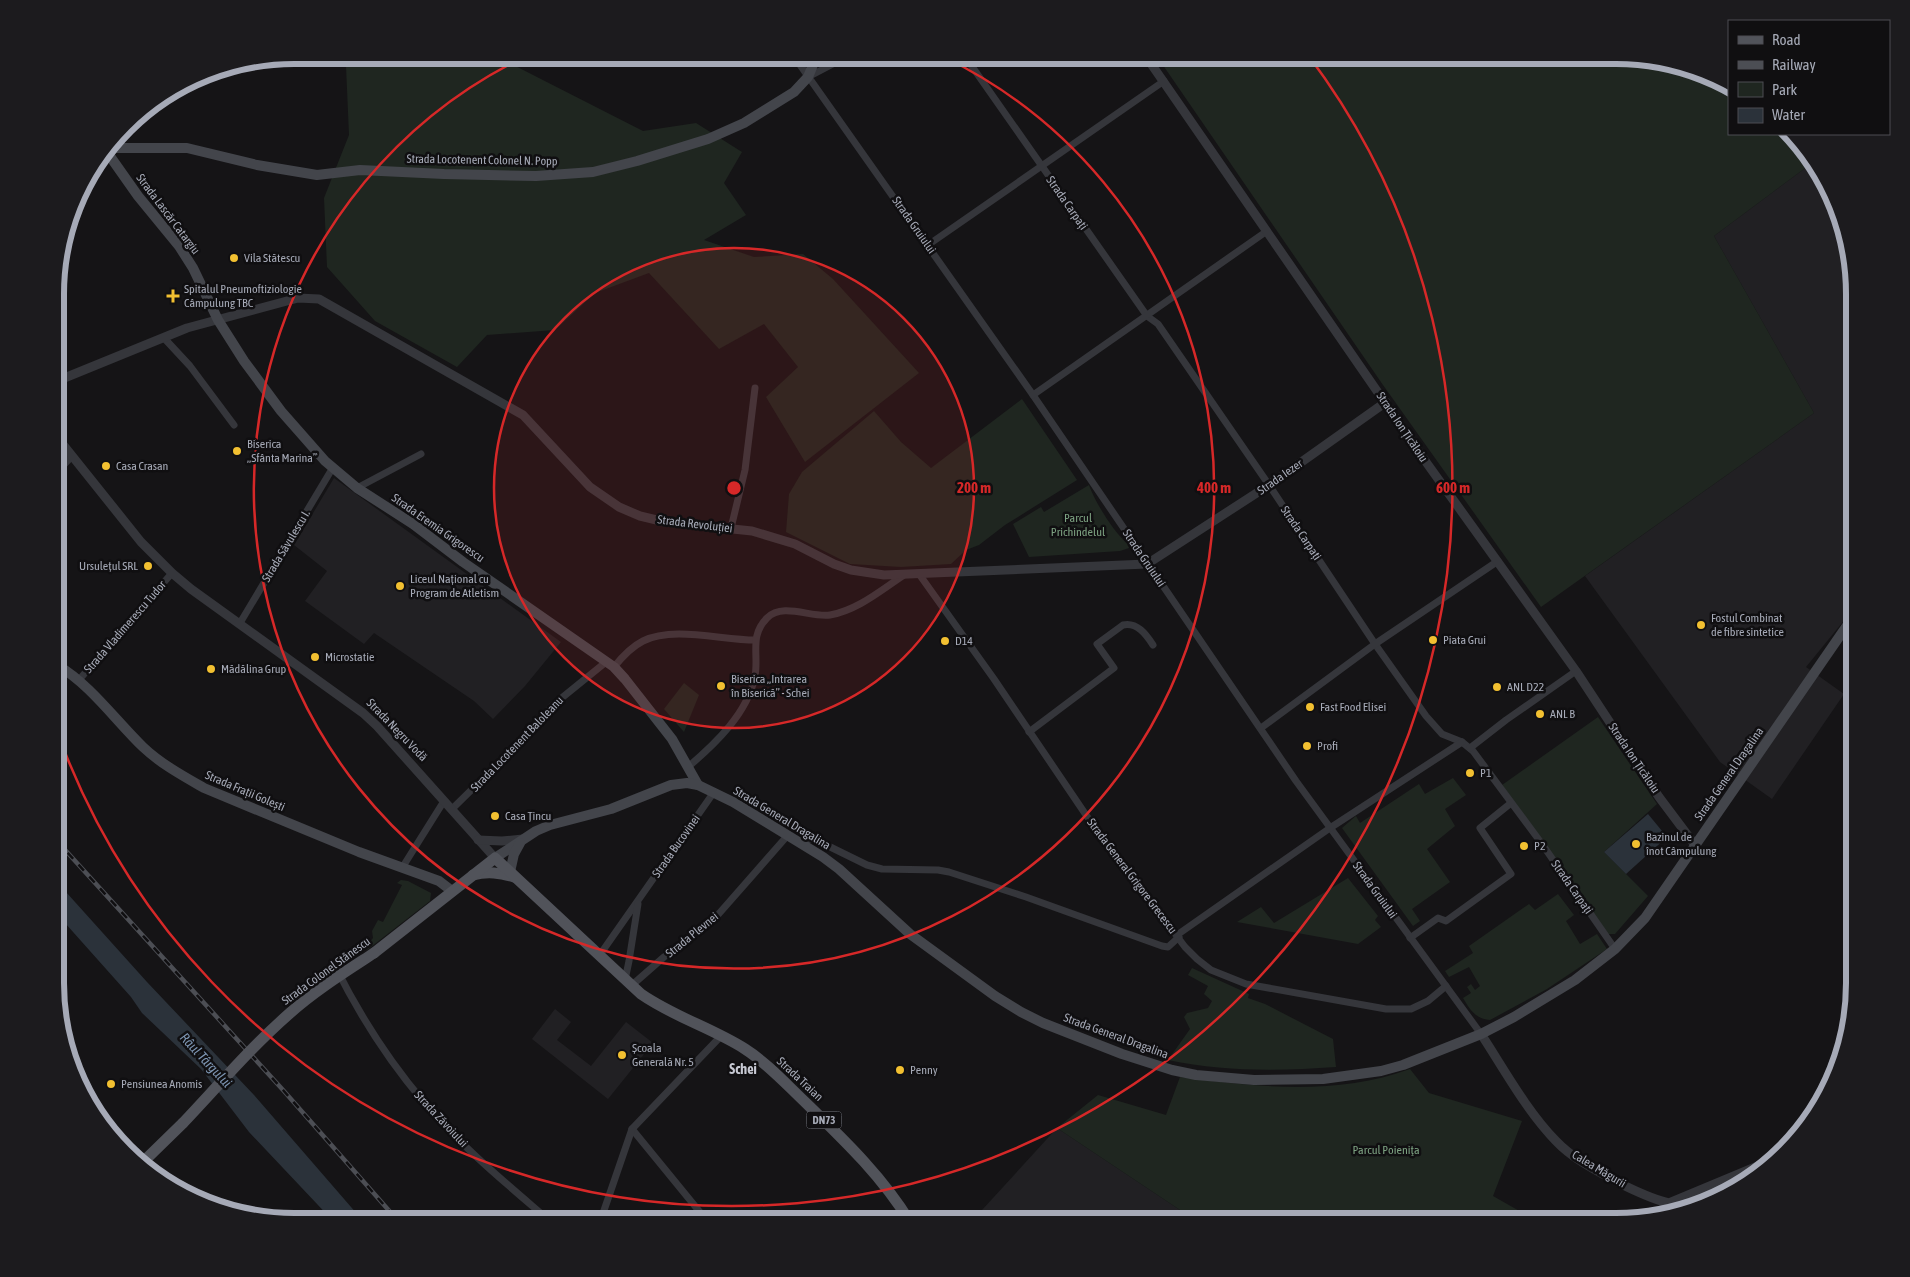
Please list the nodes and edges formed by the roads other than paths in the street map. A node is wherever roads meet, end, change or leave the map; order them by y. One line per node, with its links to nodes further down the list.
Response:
1 (799, 64): 6 (street, Strada Gruiului)
2 (813, 64): 6 (main road, Strada Locotenent Colonel N. Popp)
3 (833, 64): 6 (street)
4 (970, 64): 10 (street, Strada Carpați)
5 (1152, 64): 7 (street, Strada Ion Țicăloiu)
6 (808, 77): 8 (main road, Strada Locotenent Colonel N. Popp); 12 (street, Strada Gruiului)
7 (1164, 81): 10 (street); 11 (street, Strada Ion Țicăloiu)
8 (115, 149)
9 (113, 152): 14 (main road, Strada Lascăr Catargiu)
10 (1041, 166): 12 (street); 13 (street, Strada Carpați)
11 (1267, 231): 13 (street); 19 (street, Strada Ion Țicăloiu)
12 (928, 245): 18 (street, Strada Gruiului)
13 (1147, 316): 18 (street); 26 (street, Strada Carpați)
14 (218, 320): 15 (street, Strada Revoluției); 25 (main road, Strada Eremia Grigorescu); 28 (street, Strada Revoluției)
15 (164, 338): 16 (street, Strada Revoluției); 20 (street)
16 (64, 378)
17 (755, 388): 28 (street)
18 (1033, 395): 30 (street, Strada Gruiului)
19 (1386, 402): 26 (street, Strada Iezer); 29 (street, Strada Ion Țicăloiu)
20 (234, 425)
21 (64, 446): 23 (street, Strada Negru Vodă / DN73)
22 (421, 454): 27 (street)
23 (71, 456): 24 (street); 31 (street, Strada Negru Vodă / DN73)
24 (64, 464)
25 (332, 469): 27 (main road, Strada Eremia Grigorescu); 34 (street, Strada Săvulescu I.)
26 (1269, 485): 30 (street, Strada Iezer); 37 (street, Strada Carpați)
27 (357, 488): 39 (main road, Strada Eremia Grigorescu)
28 (731, 528): 32 (street, Strada Revoluției)
29 (1498, 561): 37 (street); 41 (street, Strada Ion Țicăloiu)
30 (1147, 564): 33 (street, Strada Revoluției); 43 (street, Strada Gruiului)
31 (172, 573): 34 (street, Strada Negru Vodă / DN73); 42 (street, Strada Vladimerescu Tudor)
32 (904, 574): 33 (street, Strada Revoluției); 36 (street)
33 (919, 574): 44 (street, Strada General Grigore Grecescu)
34 (240, 623): 50 (street, Strada Negru Vodă / DN73)
35 (1846, 626): 58 (main road, Strada General Dragalina)
36 (755, 640): 39 (street, Strada Locotenent Baloleanu); 47 (street)
37 (1375, 644): 43 (street); 45 (street, Strada Carpați)
38 (1153, 645): 44 (street)
39 (610, 664): 47 (main road, Strada Eremia Grigorescu); 52 (street, Strada Locotenent Baloleanu)
40 (64, 670): 42 (main road, Strada Frații Golești)
41 (1576, 671): 46 (street); 58 (street, Strada Ion Țicăloiu)
42 (78, 681): 60 (main road, Strada Frații Golești)
43 (1261, 728): 53 (street, Strada Gruiului)
44 (1029, 732): 65 (street, Strada General Grigore Grecescu)
45 (1462, 742): 46 (street, Strada Carpați); 53 (street)
46 (1470, 748): 51 (street, Strada Carpați)
47 (688, 767): 48 (main road, Strada Eremia Grigorescu)
48 (698, 785): 49 (main road, Strada General Dragalina); 55 (main road, Strada General Dragalina)
49 (714, 792): 54 (main road, Strada General Dragalina); 64 (street, Strada Bucovinei)
50 (444, 801): 52 (street, Strada Negru Vodă / DN73); 60 (street)
51 (1511, 803): 66 (street); 67 (street, Strada Carpați)
52 (452, 810): 56 (street, Strada Negru Vodă / DN73)
53 (1330, 828): 65 (street); 66 (street, Strada Gruiului)
54 (788, 835): 57 (main road, Strada General Dragalina); 70 (street, Strada Plevnei)
55 (523, 839): 56 (street); 59 (main road, Strada General Dragalina); 61 (main road)
56 (478, 840): 59 (street, Strada Negru Vodă / DN73)
57 (798, 841): 65 (street); 72 (main road, Strada General Dragalina)
58 (1695, 846): 67 (main road, Strada General Dragalina)
59 (495, 858): 61 (main road, Strada Negru Vodă / DN73); 62 (main road, Strada Colonel Stănescu)
60 (402, 868): 63 (main road, Strada Frații Golești)
61 (512, 874): 62 (main road); 68 (main road, Strada Negru Vodă / DN73)
62 (472, 875): 63 (main road, Strada Colonel Stănescu)
63 (452, 891): 75 (main road, Strada Colonel Stănescu, bridge)
64 (638, 901): 68 (street, Strada Bucovinei); 70 (street, Strada Bucovinei)
65 (1178, 936): 71 (street, Strada General Grigore Grecescu)
66 (1410, 938): 71 (street, Strada Gruiului)
67 (1615, 949): 72 (main road, Strada General Dragalina)
68 (599, 956): 70 (main road, Strada Negru Vodă / DN73)
69 (335, 966): 77 (street, Strada Zăvoiului)
70 (628, 983): 73 (main road, Strada Negru Vodă / DN73)
71 (1446, 986): 72 (street, Strada Gruiului)
72 (1481, 1034): 76 (street, Calea Măgurii)
73 (721, 1036): 74 (street); 80 (main road, Strada Traian / DN73)
74 (632, 1129): 78 (street); 79 (street)
75 (145, 1158)
76 (1754, 1168)
77 (540, 1213)
78 (603, 1213)
79 (701, 1213)
80 (904, 1213)

